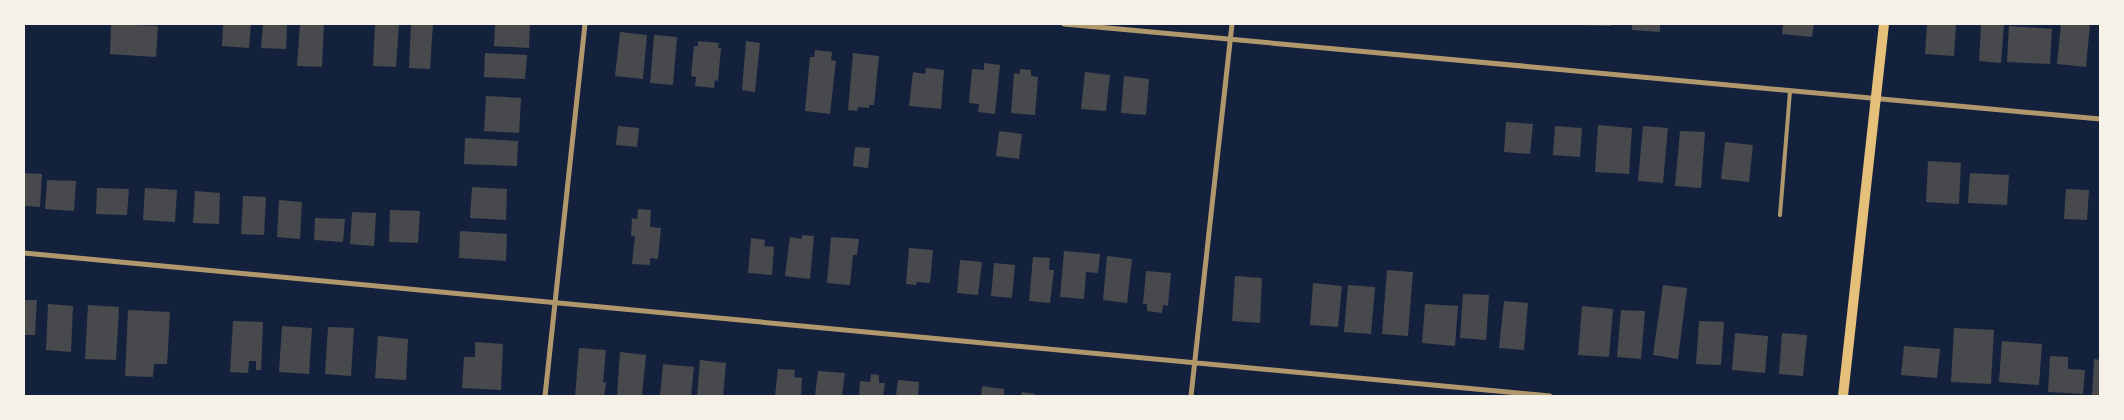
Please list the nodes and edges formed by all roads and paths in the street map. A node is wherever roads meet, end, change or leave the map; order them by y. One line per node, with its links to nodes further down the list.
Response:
1 (585, 24): 11 (street)
2 (1064, 24): 5 (street)
3 (1232, 24): 5 (street)
4 (1884, 24): 7 (main road)
5 (1230, 39): 6 (street); 12 (street)
6 (1790, 91): 7 (street); 9 (lane)
7 (1876, 99): 8 (street); 16 (main road)
8 (2100, 119)
9 (1780, 215)
10 (24, 253): 11 (street)
11 (556, 302): 12 (street); 13 (street)
12 (1195, 364): 14 (street); 15 (street)
13 (545, 396)
14 (1191, 396)
15 (1550, 396)
16 (1843, 396)

